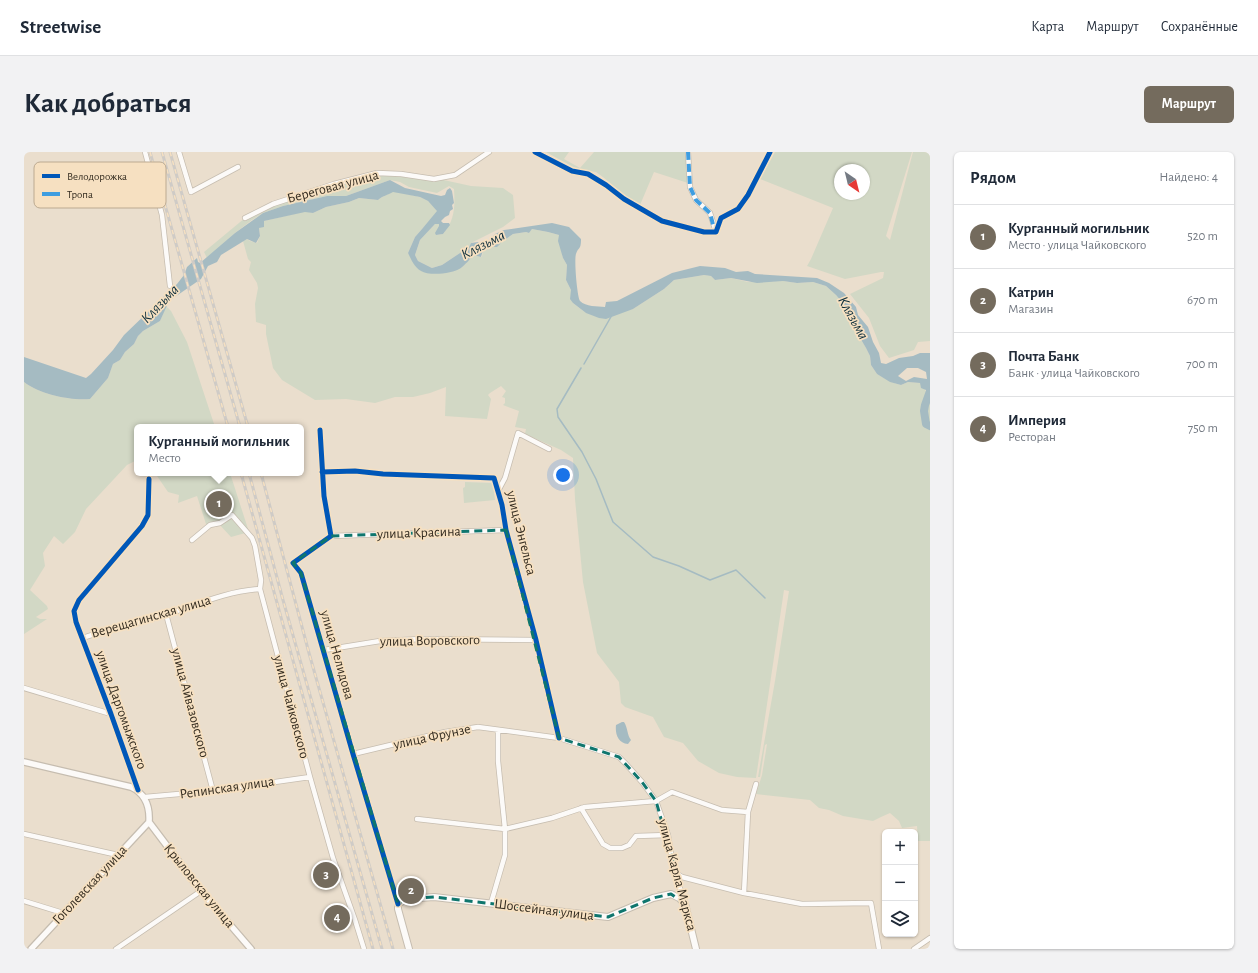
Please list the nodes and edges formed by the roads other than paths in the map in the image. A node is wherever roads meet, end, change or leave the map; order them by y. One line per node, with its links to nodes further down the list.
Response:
1 (145, 152): 7 (street)
2 (179, 152): 8 (street)
3 (489, 152): 10 (street, Береговая улица)
4 (535, 152): 11 (street)
5 (688, 152): 11 (street)
6 (770, 152): 11 (street)
7 (148, 162)
8 (238, 167)
9 (160, 208): 12 (street)
10 (245, 218)
11 (716, 232)
12 (170, 286)
13 (320, 430): 15 (street)
14 (549, 449): 17 (street)
15 (322, 472): 17 (street, улица Энгельса); 19 (street)
16 (149, 479): 23 (street, Верещагинская улица)
17 (498, 491): 18 (street, улица Энгельса)
18 (506, 530): 19 (street, улица Красина); 24 (street, улица Энгельса)
19 (331, 536): 25 (street, улица Нелидова)
20 (192, 540): 21 (street, улица Чайковского)
21 (260, 589): 22 (street, Верещагинская улица); 32 (street, улица Чайковского)
22 (166, 614): 23 (street, Верещагинская улица); 35 (street, улица Айвазовского)
23 (82, 638): 27 (street, улица Даргомыжского)
24 (536, 640): 25 (street, улица Воровского); 29 (street, улица Энгельса)
25 (324, 650): 30 (street, улица Нелидова)
26 (24, 688): 27 (street)
27 (111, 714): 34 (street, улица Даргомыжского)
28 (498, 730): 29 (street, улица Фрунзе); 30 (street, улица Фрунзе); 42 (street)
29 (559, 738): 37 (street, улица Фрунзе)
30 (353, 754): 51 (street, улица Нелидова)
31 (24, 762): 34 (street)
32 (310, 777): 35 (street, Репинская улица); 58 (street, улица Чайковского)
33 (756, 784): 39 (street)
34 (138, 790): 36 (street)
35 (213, 791): 36 (street, Репинская улица)
36 (145, 797): 41 (street)
37 (656, 801): 38 (street); 39 (street); 44 (street, улица Карла Маркса)
38 (581, 808): 42 (street); 44 (street)
39 (748, 812): 48 (street)
40 (417, 819): 42 (street)
41 (149, 822): 45 (street, Гоголевская улица); 47 (street, Крыловская улица)
42 (505, 829): 50 (street)
43 (24, 834): 45 (street)
44 (668, 835): 46 (street, улица Карла Маркса)
45 (118, 855): 53 (street, Гоголевская улица)
46 (674, 872): 48 (street); 52 (street, улица Карла Маркса)
47 (201, 891): 56 (street); 57 (street, Крыловская улица)
48 (744, 893): 61 (street)
49 (24, 901): 53 (street)
50 (491, 903): 51 (main road, Шоссейная улица); 52 (main road, Шоссейная улица)
51 (398, 904): 59 (main road, улица Нелидова)
52 (685, 904): 60 (main road, улица Карла Маркса)
53 (63, 913): 55 (street, Гоголевская улица)
54 (930, 938): 62 (street)
55 (31, 949)
56 (116, 949)
57 (251, 949)
58 (363, 949)
59 (409, 949)
60 (696, 949)
61 (879, 949)
62 (914, 949)

